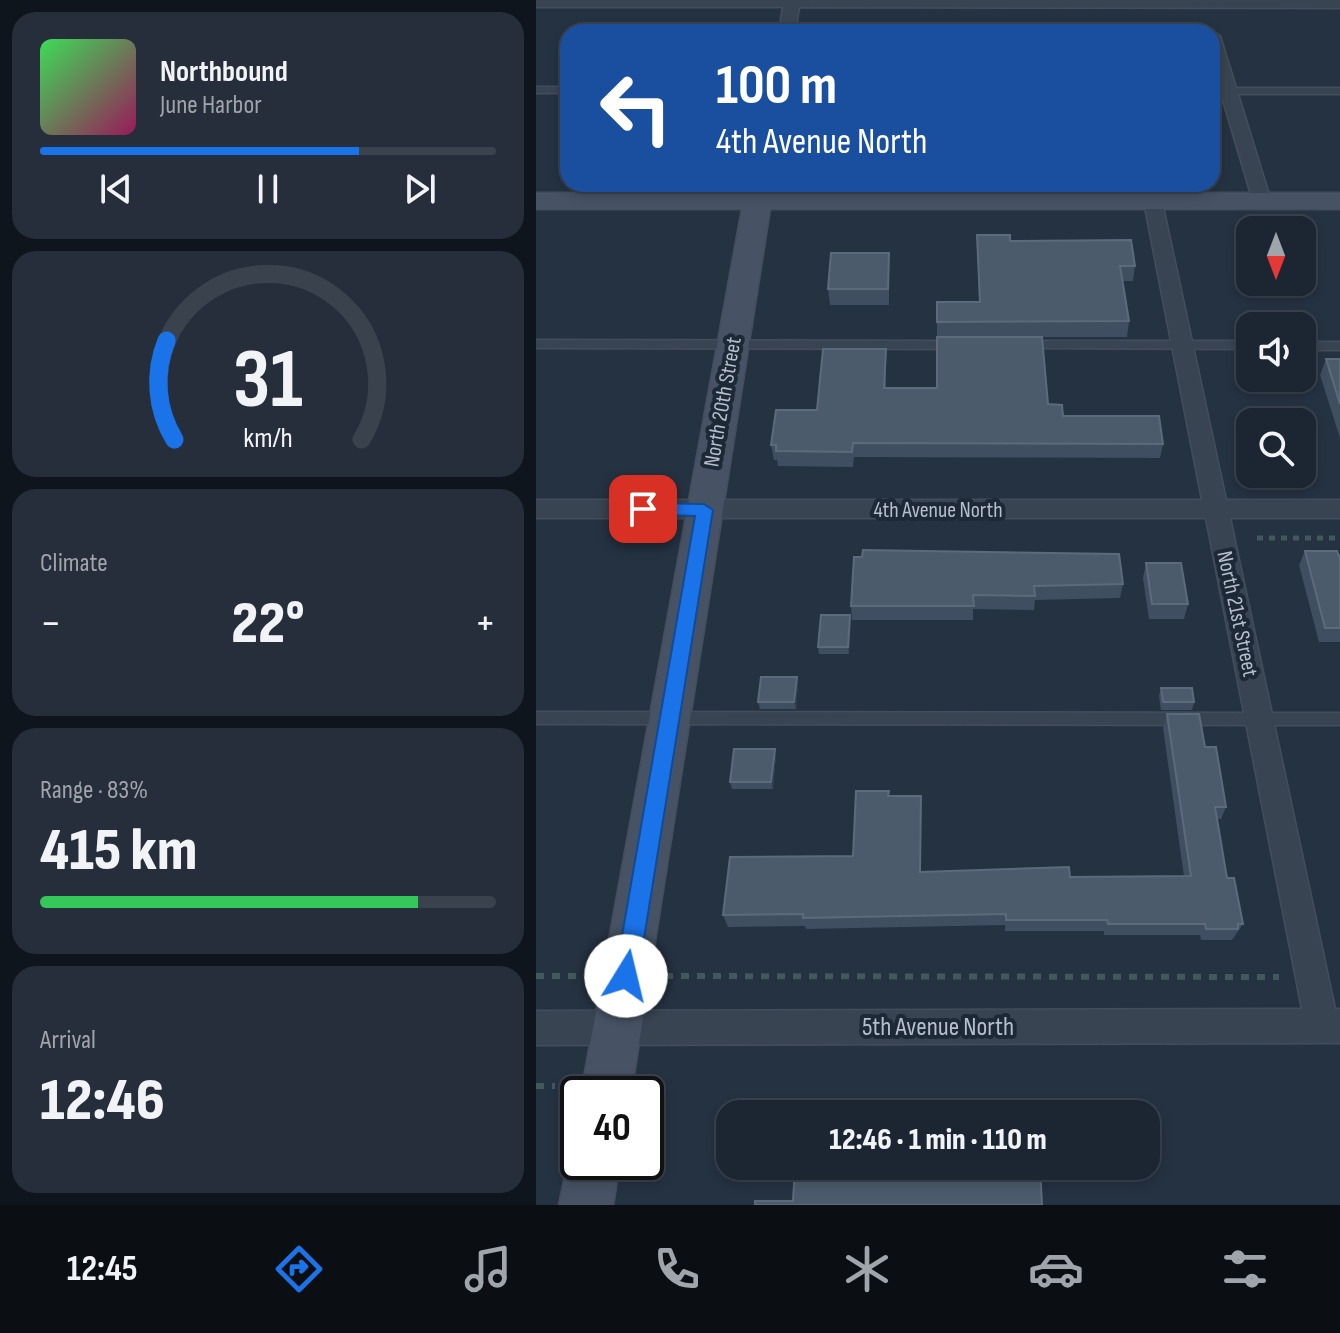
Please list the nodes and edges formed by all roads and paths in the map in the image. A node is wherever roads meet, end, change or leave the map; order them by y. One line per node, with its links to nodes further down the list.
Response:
1 (792, 1): 2 (street); 3 (street); 5 (street)
2 (536, 2)
3 (1202, 2): 4 (street); 6 (street)
4 (1340, 3)
5 (788, 24)
6 (1208, 24)
7 (536, 90): 8 (lane)
8 (560, 90)
9 (1220, 91): 10 (lane); 13 (street)
10 (1340, 91)
11 (759, 193): 12 (street); 15 (street); 17 (street, North 20th Street)
12 (536, 201)
13 (1262, 201): 14 (street); 15 (street)
14 (1340, 201)
15 (1153, 202): 20 (street, North 21st Street)
16 (536, 344): 17 (lane)
17 (733, 344): 18 (lane); 27 (street, North 20th Street)
18 (968, 345)
19 (1015, 345): 20 (lane)
20 (1182, 345): 21 (lane); 25 (street, North 21st Street)
21 (1236, 345)
22 (1316, 346): 23 (lane)
23 (1340, 346)
24 (536, 509): 27 (street, 4th Avenue North)
25 (1215, 509): 26 (street, 4th Avenue North); 27 (street, 4th Avenue North); 30 (street, North 21st Street)
26 (1340, 509)
27 (704, 510): 29 (street, North 20th Street)
28 (536, 718): 29 (lane)
29 (669, 718): 30 (lane); 33 (street, North 20th Street)
30 (1258, 719): 31 (lane); 34 (street, North 21st Street)
31 (1340, 719)
32 (536, 976): 33 (path)
33 (626, 976): 34 (path); 37 (street, North 20th Street)
34 (1312, 977): 35 (street, North 21st Street)
35 (1331, 1026): 37 (street, 5th Avenue North)
36 (536, 1028): 37 (street, 5th Avenue North)
37 (617, 1028): 38 (street, North 20th Street)
38 (609, 1076)
39 (536, 1086): 40 (path)
40 (555, 1086)
41 (591, 1180): 42 (street)
42 (586, 1205)

